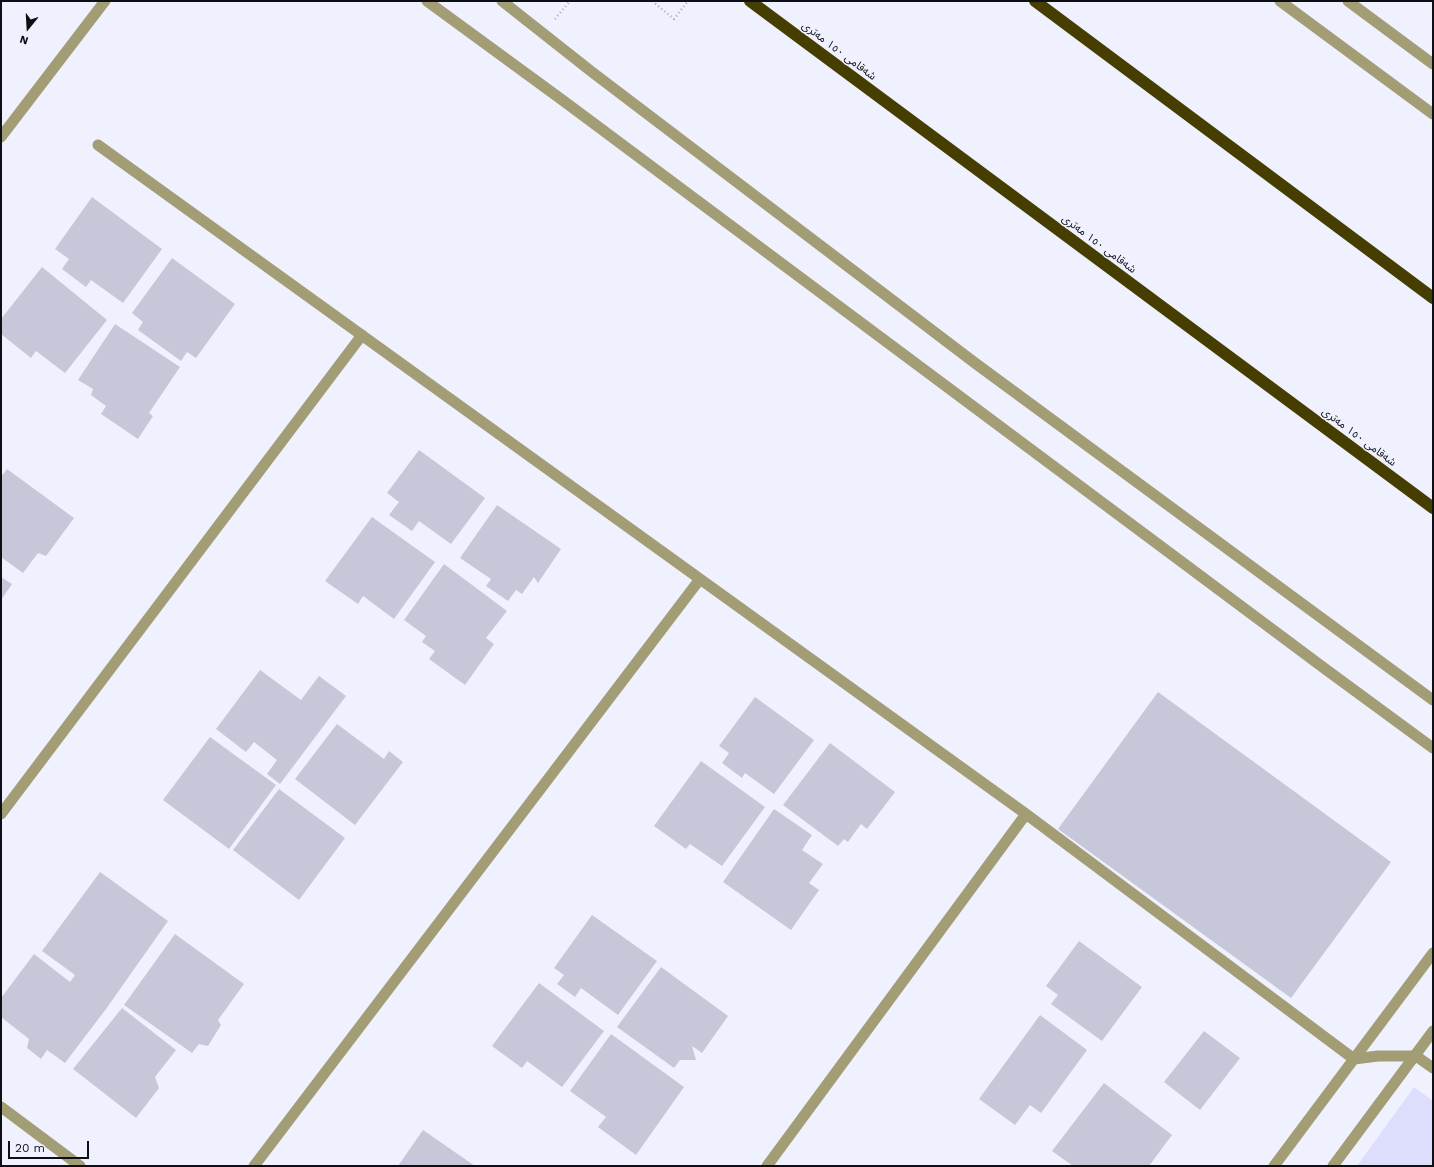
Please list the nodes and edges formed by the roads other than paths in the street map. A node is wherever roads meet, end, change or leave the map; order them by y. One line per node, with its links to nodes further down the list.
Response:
1 (105, 1): 10 (street)
2 (427, 1): 17 (street)
3 (502, 1): 16 (street)
4 (750, 1): 14 (highway, شەقامی ١٥٠ مەتری)
5 (1035, 1): 12 (highway)
6 (1280, 1): 9 (street)
7 (1348, 1): 8 (street)
8 (1433, 64)
9 (1433, 114)
10 (1, 137)
11 (98, 145): 13 (street)
12 (1433, 298)
13 (362, 335): 15 (street); 18 (street)
14 (1433, 508)
15 (700, 579): 19 (street); 27 (street)
16 (1433, 700)
17 (1433, 748)
18 (1, 814)
19 (1026, 814): 23 (street); 28 (street)
20 (1433, 953): 23 (street)
21 (1433, 1031): 22 (street)
22 (1416, 1056): 23 (street); 24 (street); 30 (street)
23 (1354, 1059): 29 (street)
24 (1433, 1068)
25 (1, 1107): 26 (street)
26 (80, 1166)
27 (254, 1166)
28 (767, 1166)
29 (1274, 1166)
30 (1333, 1166)

